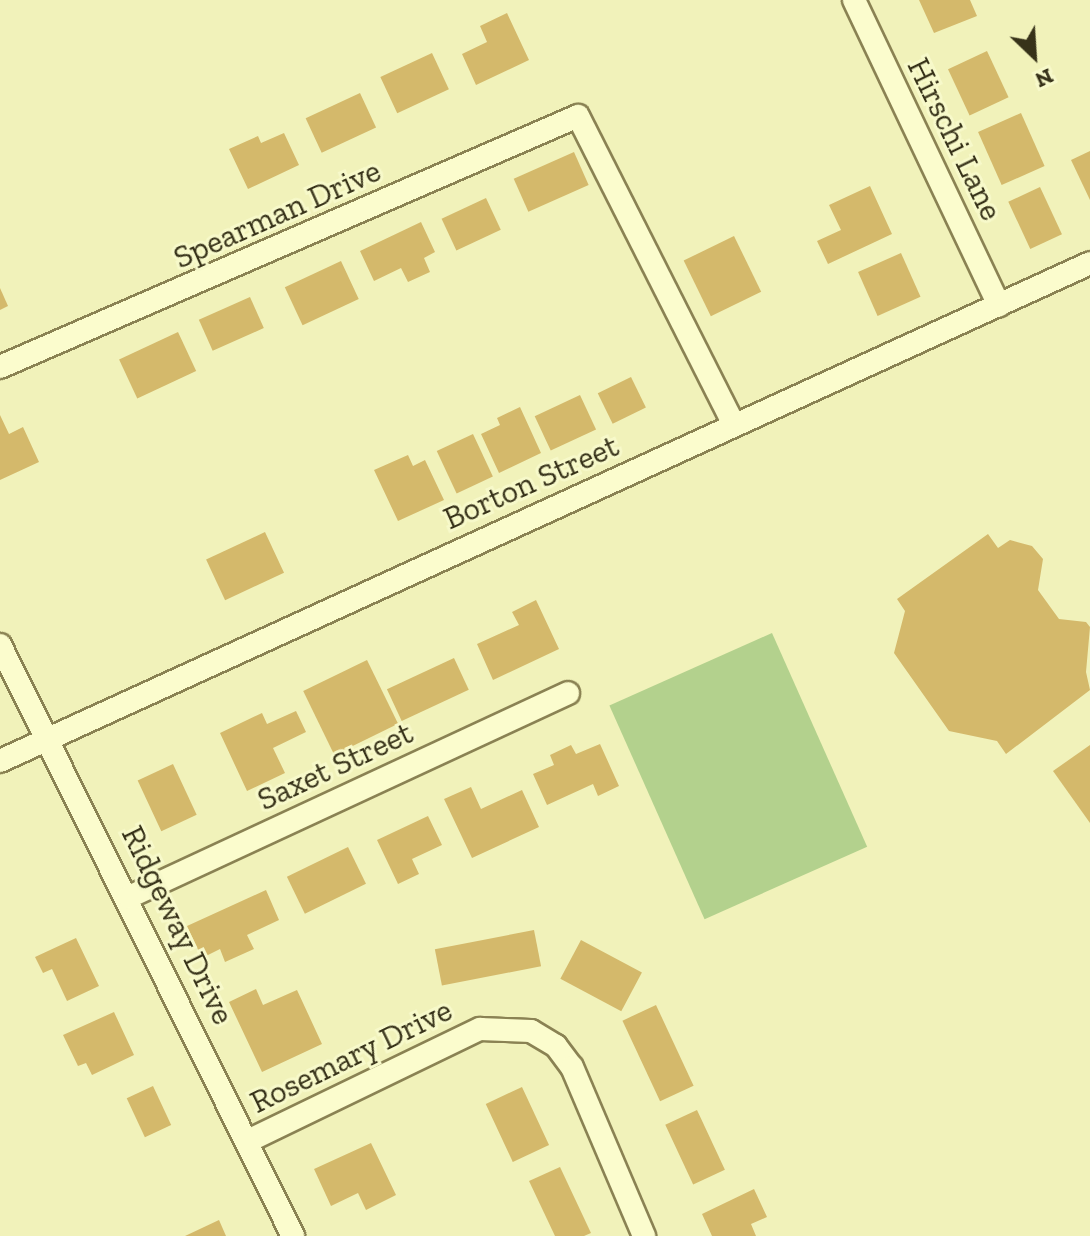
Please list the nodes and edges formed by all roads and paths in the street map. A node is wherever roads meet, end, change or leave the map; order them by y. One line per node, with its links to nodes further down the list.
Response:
1 (854, 0): 3 (street, Hirschi Lane)
2 (1090, 263): 3 (street, Borton Street)
3 (999, 305): 5 (street, Borton Street)
4 (0, 367): 5 (street, Spearman Drive)
5 (734, 425): 8 (street, Borton Street)
6 (0, 645): 8 (street, Ridgeway Drive)
7 (568, 693): 10 (street, Saxet Street)
8 (48, 739): 9 (street, Borton Street); 10 (street, Ridgeway Drive)
9 (0, 761)
10 (129, 897): 11 (street, Ridgeway Drive)
11 (248, 1141): 12 (street, Ridgeway Drive); 13 (street, Rosemary Drive)
12 (293, 1236)
13 (644, 1236)

